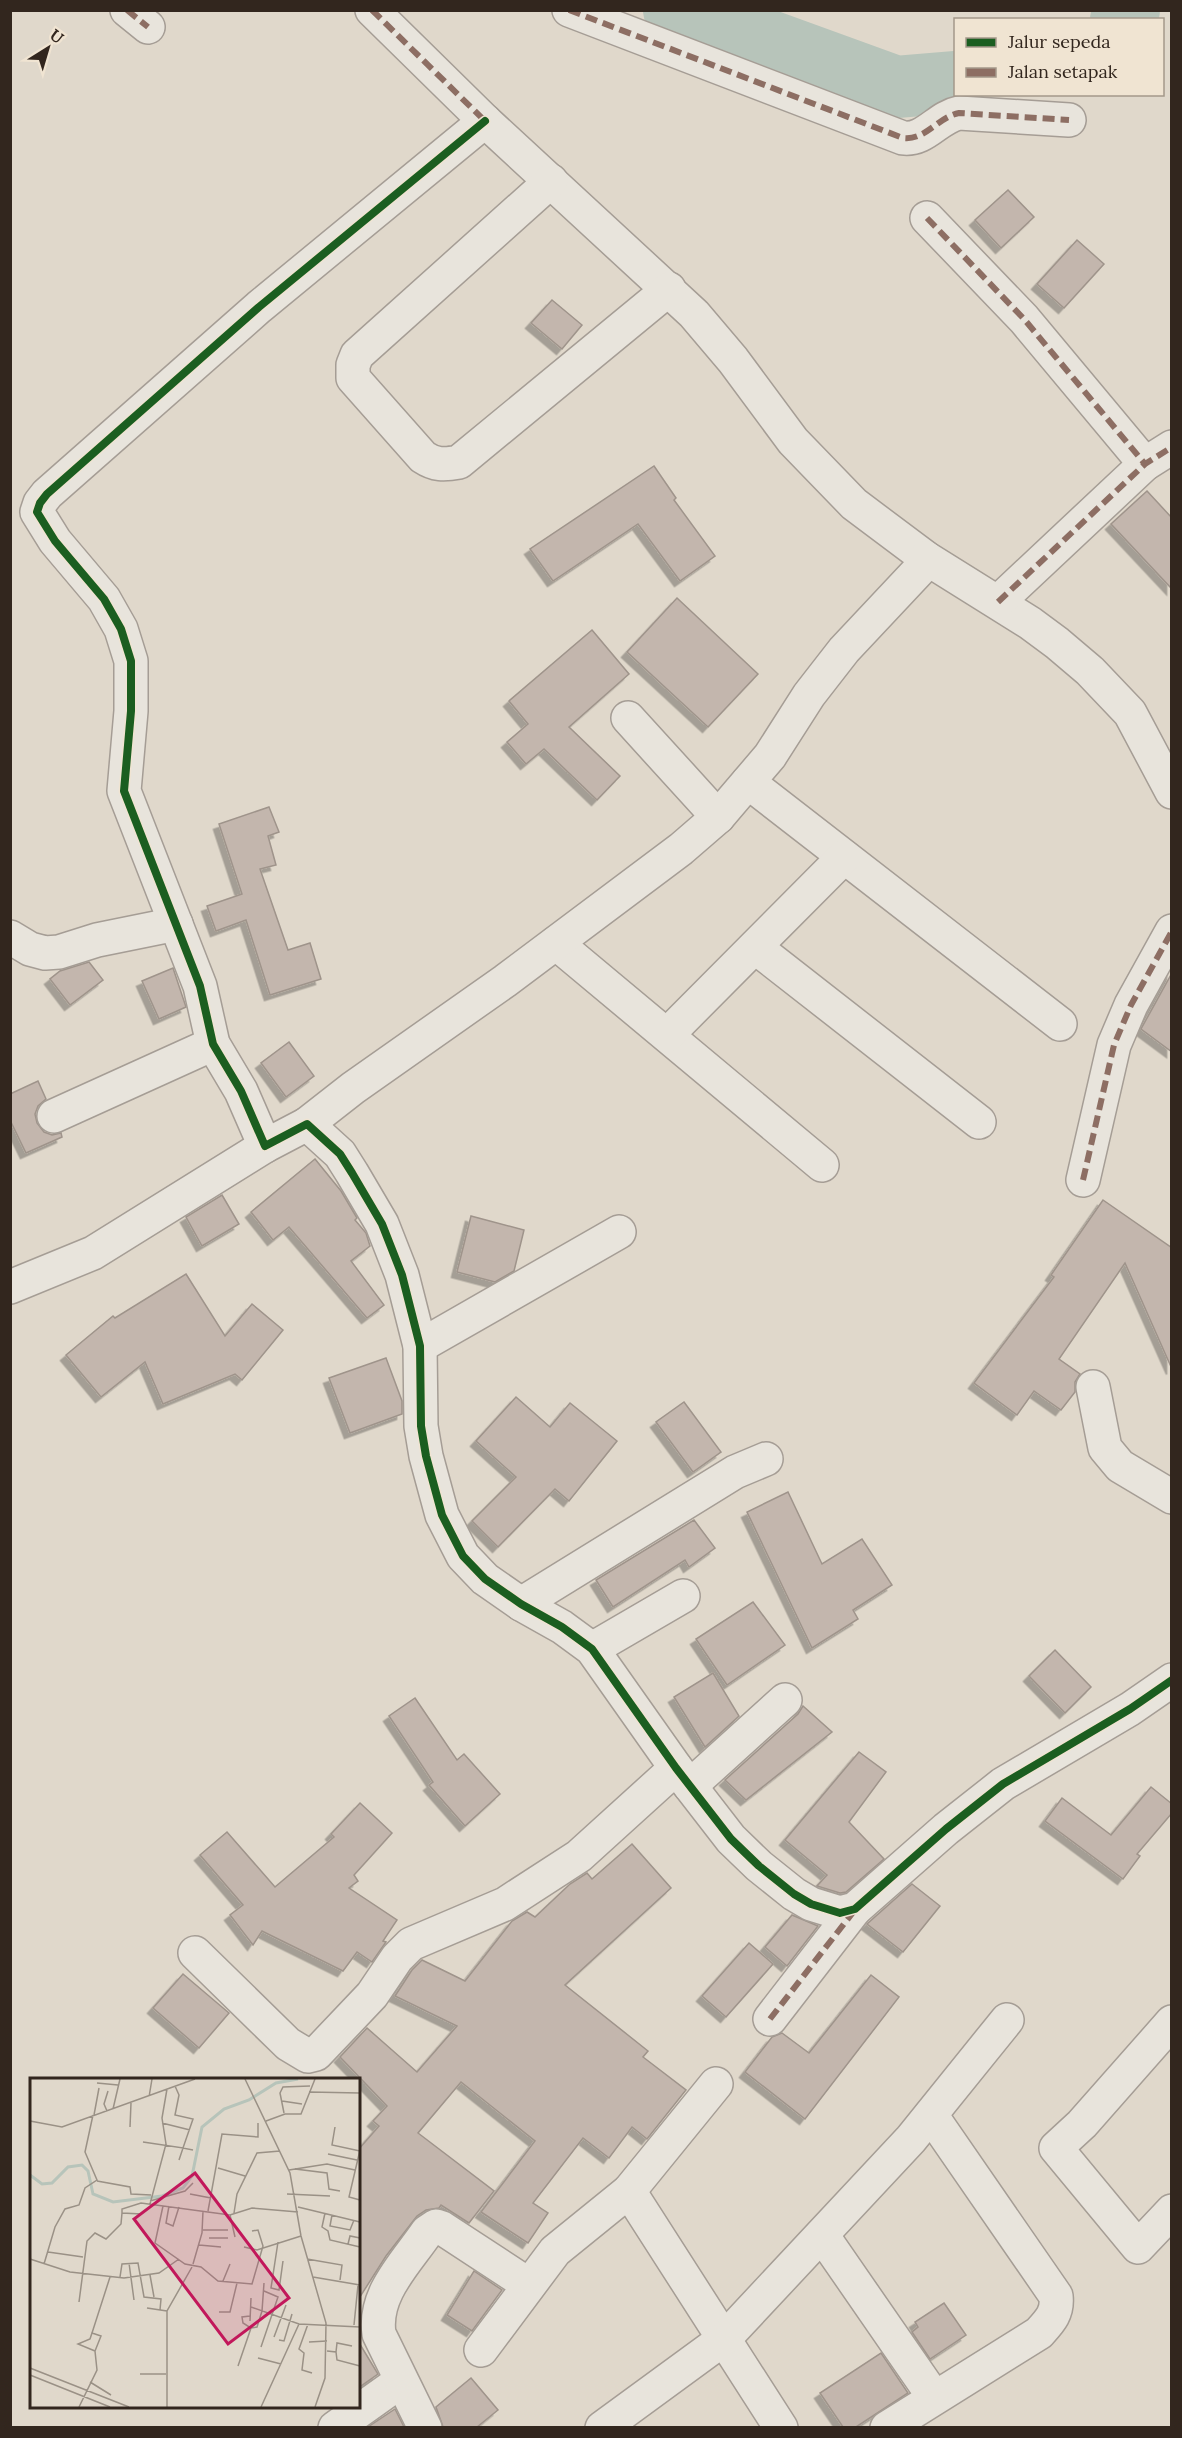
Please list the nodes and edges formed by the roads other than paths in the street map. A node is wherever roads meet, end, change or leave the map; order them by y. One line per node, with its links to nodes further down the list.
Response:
1 (372, 10): 4 (street)
2 (569, 10): 3 (street)
3 (1069, 120)
4 (485, 121): 5 (street); 16 (street)
5 (551, 181): 7 (street); 7 (street)
6 (927, 218): 8 (street)
7 (669, 289): 9 (street)
8 (1158, 456): 10 (street)
9 (926, 558): 10 (street); 12 (street)
10 (998, 603): 13 (street)
11 (628, 718): 14 (street)
12 (748, 782): 14 (street); 15 (street)
13 (1172, 792)
14 (718, 817): 19 (street)
15 (844, 856): 20 (street); 21 (street)
16 (176, 924): 18 (street); 23 (street)
17 (1172, 931): 29 (street)
18 (10, 937)
19 (556, 943): 22 (street); 26 (street)
20 (755, 947): 22 (street); 25 (street)
21 (1060, 1024)
22 (667, 1035): 28 (street)
23 (213, 1044): 24 (street); 27 (street)
24 (54, 1116)
25 (979, 1122)
26 (307, 1124): 27 (street); 32 (street)
27 (265, 1146): 31 (street)
28 (822, 1165)
29 (1083, 1180)
30 (620, 1232): 32 (street)
31 (10, 1287)
32 (420, 1346): 37 (street)
33 (1093, 1387): 35 (street)
34 (766, 1459): 37 (street)
35 (1172, 1497)
36 (683, 1596): 38 (street)
37 (521, 1604): 38 (street)
38 (592, 1649): 41 (street)
39 (1172, 1680): 42 (street)
40 (785, 1700): 41 (street)
41 (683, 1777): 42 (street); 43 (street)
42 (855, 1909): 44 (street)
43 (195, 1953)
44 (770, 2019)
45 (1007, 2020): 48 (street)
46 (1172, 2022): 50 (street)
47 (716, 2084): 49 (street)
48 (931, 2115): 51 (street); 56 (street)
49 (629, 2191): 52 (street); 53 (street)
50 (1172, 2211)
51 (822, 2235): 53 (street); 56 (street)
52 (529, 2285): 54 (street); 55 (street)
53 (725, 2338): 59 (street); 60 (street)
54 (481, 2350)
55 (401, 2381): 57 (street); 58 (street)
56 (934, 2397): 61 (street)
57 (335, 2427)
58 (425, 2427)
59 (602, 2427)
60 (781, 2427)
61 (887, 2427)

